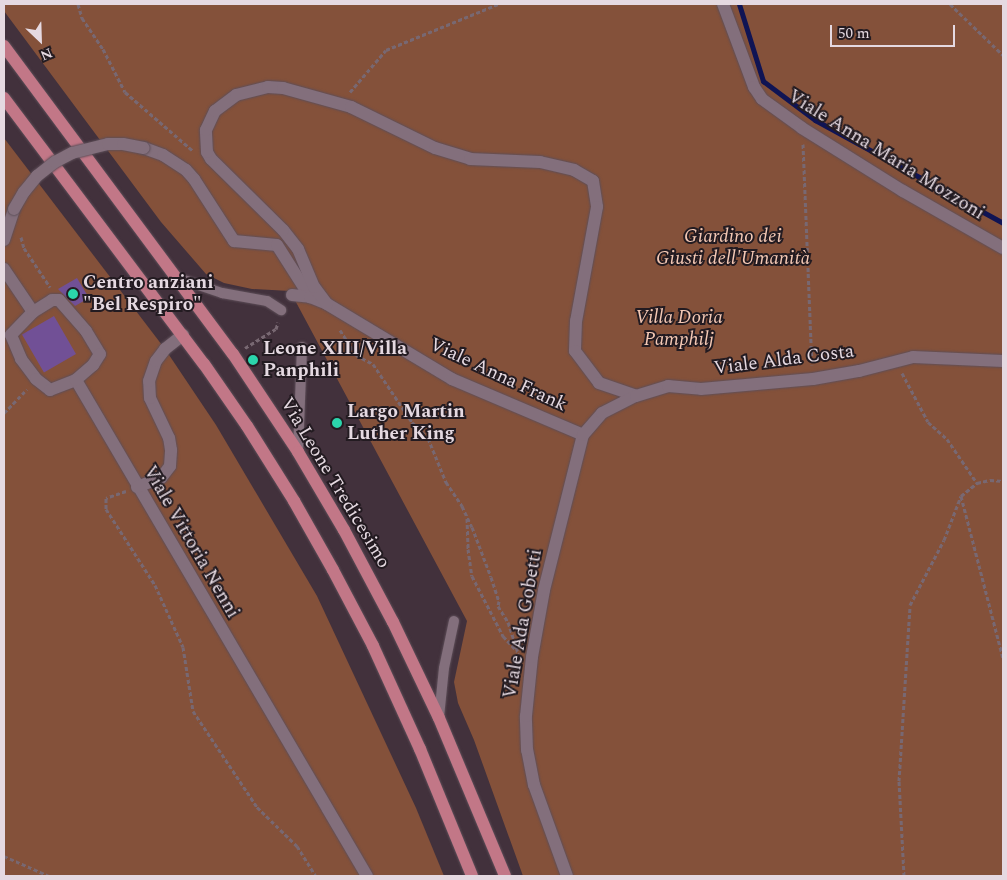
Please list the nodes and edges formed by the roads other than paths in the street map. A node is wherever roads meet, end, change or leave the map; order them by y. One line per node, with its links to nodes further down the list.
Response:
1 (723, 4): 5 (street, Viale Anna Maria Mozzoni)
2 (4, 46): 7 (main road, Via Leone Tredicesimo)
3 (4, 98): 13 (main road)
4 (4, 240): 9 (street, bridge)
5 (1003, 248)
6 (4, 269): 12 (street)
7 (175, 277): 11 (lane); 19 (main road, Via Leone Tredicesimo)
8 (292, 295): 9 (street, Viale Anna Frank)
9 (310, 297): 10 (street, Viale Anna Frank)
10 (327, 304): 17 (street); 18 (street, Viale Anna Frank)
11 (281, 310)
12 (33, 312): 16 (street); 16 (street)
13 (183, 335): 20 (street); 24 (main road)
14 (302, 347): 19 (lane)
15 (1003, 361): 17 (street, Viale Alda Costa)
16 (76, 380): 20 (street, Viale Vittoria Nenni)
17 (636, 396): 18 (street, Viale Alda Costa)
18 (583, 435): 26 (street, Viale Ada Gobetti)
19 (298, 452): 22 (main road, Via Leone Tredicesimo)
20 (137, 487): 23 (street, Viale Vittoria Nenni)
21 (454, 621): 22 (lane)
22 (439, 718): 25 (main road, Via Leone Tredicesimo)
23 (367, 876)
24 (472, 876)
25 (505, 876)
26 (567, 876)

